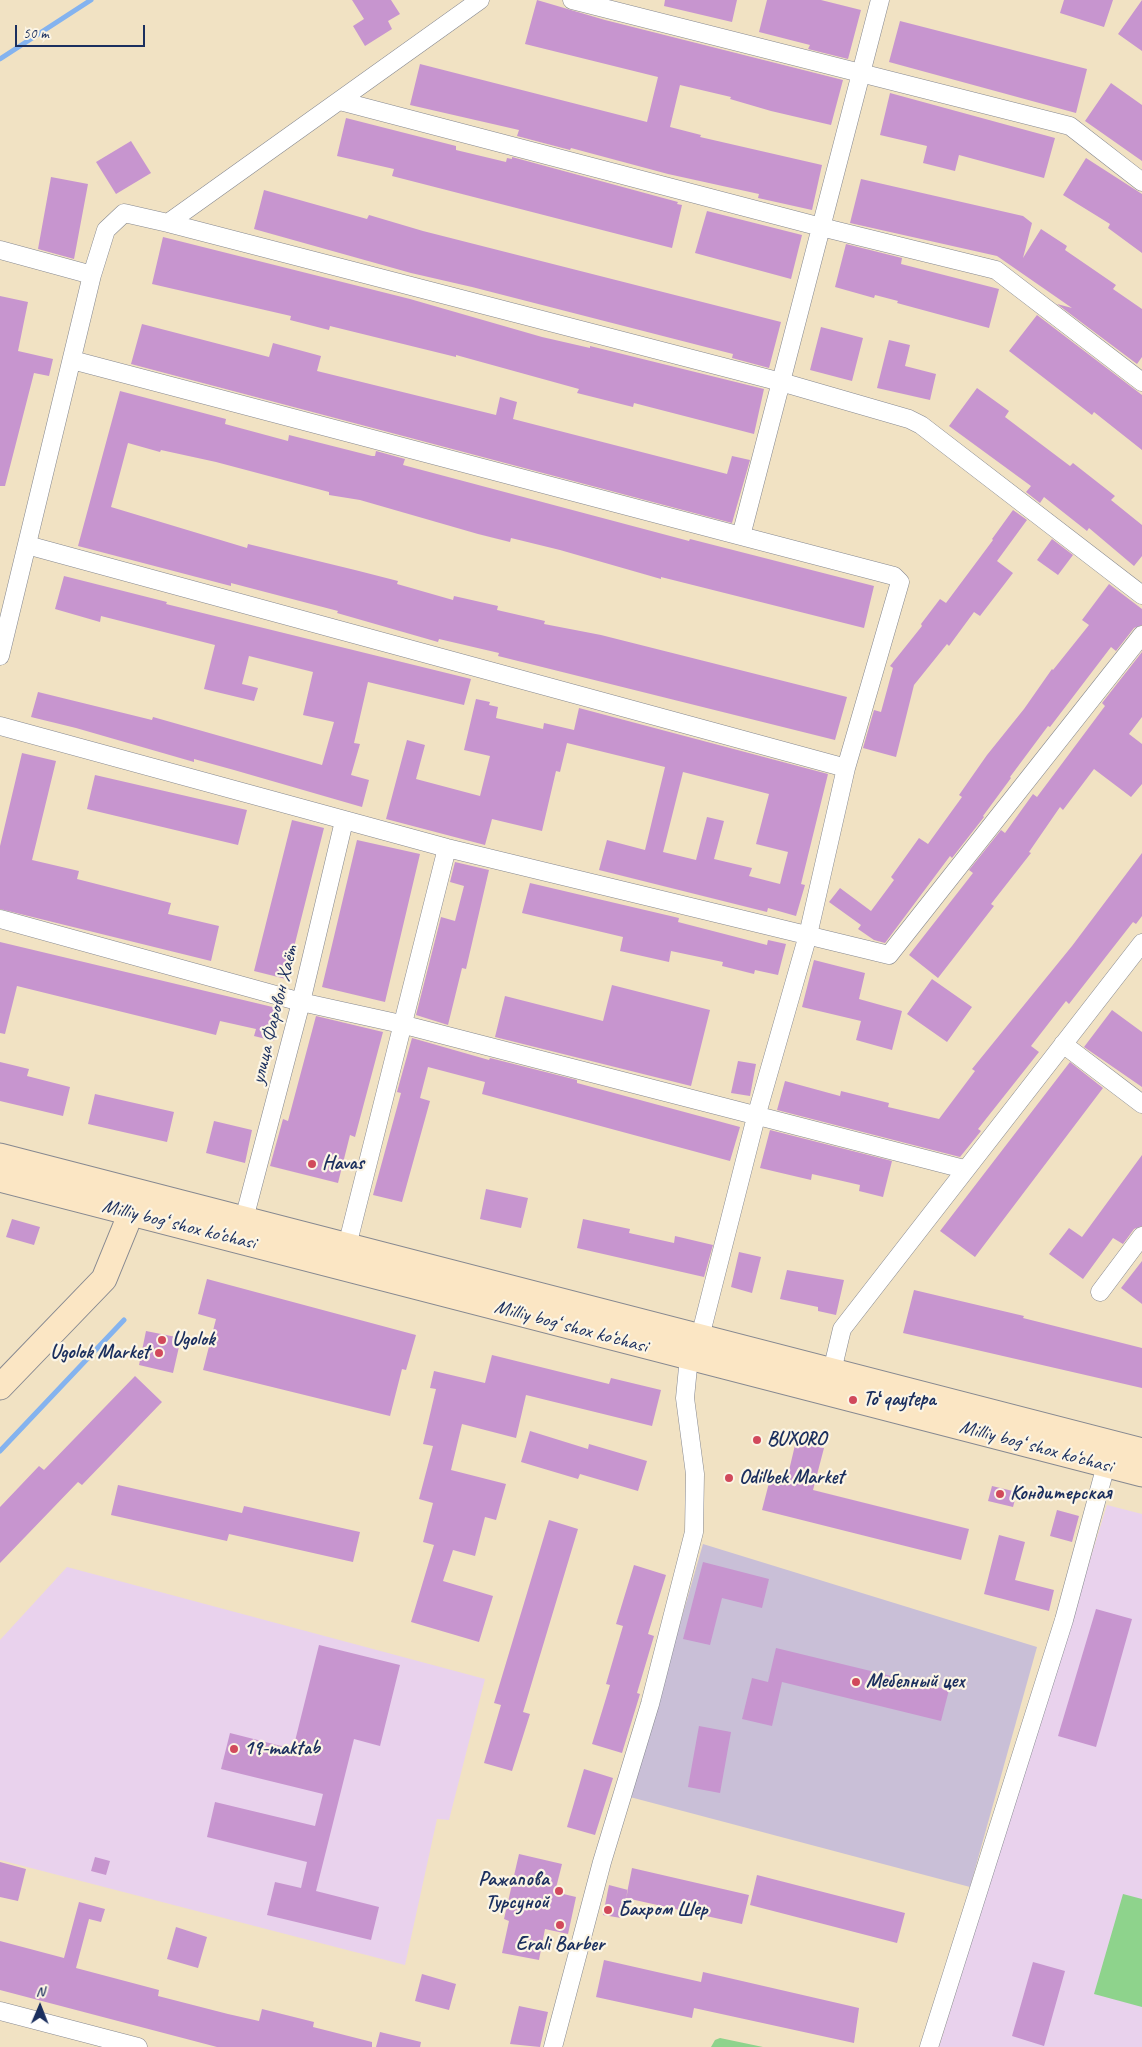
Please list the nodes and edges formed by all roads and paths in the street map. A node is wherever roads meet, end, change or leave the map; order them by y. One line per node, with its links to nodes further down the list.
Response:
1 (480, 0): 5 (street)
2 (572, 0): 4 (street)
3 (880, 0): 4 (street)
4 (861, 72): 6 (street); 8 (street)
5 (340, 101): 7 (street); 8 (street)
6 (1142, 182)
7 (168, 224): 10 (street); 12 (street)
8 (821, 227): 12 (street); 13 (street)
9 (0, 250): 10 (street)
10 (92, 274): 11 (street)
11 (72, 360): 14 (street); 15 (street)
12 (781, 382): 14 (street); 16 (street)
13 (1142, 382)
14 (741, 536): 20 (street)
15 (27, 545): 18 (street); 20 (street)
16 (1142, 595)
17 (1142, 635): 24 (street)
18 (0, 656)
19 (0, 726): 21 (street)
20 (846, 768): 24 (street)
21 (344, 821): 22 (street); 26 (street, улица Фаровон Хаёт)
22 (447, 848): 24 (street); 27 (street)
23 (0, 919): 26 (street)
24 (808, 935): 30 (street)
25 (1142, 943): 28 (street)
26 (301, 1002): 27 (street); 35 (street, улица Фаровон Хаёт)
27 (401, 1024): 30 (street); 37 (street)
28 (1063, 1044): 29 (street); 32 (street)
29 (1142, 1104)
30 (756, 1117): 32 (street); 39 (street)
31 (0, 1156): 34 (main road, Milliy bog‘ shox ko‘chasi)
32 (964, 1169): 40 (street)
33 (0, 1179): 34 (main road, Milliy bog‘ shox ko‘chasi)
34 (134, 1202): 35 (main road, Milliy bog‘ shox ko‘chasi); 39 (main road, Milliy bog‘ shox ko‘chasi); 41 (main road)
35 (244, 1219): 37 (main road, Milliy bog‘ shox ko‘chasi)
36 (1142, 1236): 38 (street)
37 (347, 1246): 39 (main road, Milliy bog‘ shox ko‘chasi)
38 (1100, 1292)
39 (694, 1347): 40 (main road, Milliy bog‘ shox ko‘chasi); 42 (main road, Milliy bog‘ shox ko‘chasi); 48 (street)
40 (832, 1371): 42 (main road, Milliy bog‘ shox ko‘chasi)
41 (0, 1387)
42 (942, 1411): 43 (main road, Milliy bog‘ shox ko‘chasi); 44 (main road, Milliy bog‘ shox ko‘chasi)
43 (1142, 1451)
44 (1106, 1465): 45 (main road, Milliy bog‘ shox ko‘chasi); 49 (street)
45 (1142, 1474)
46 (0, 2011): 47 (street)
47 (138, 2047)
48 (553, 2047)
49 (929, 2047)

